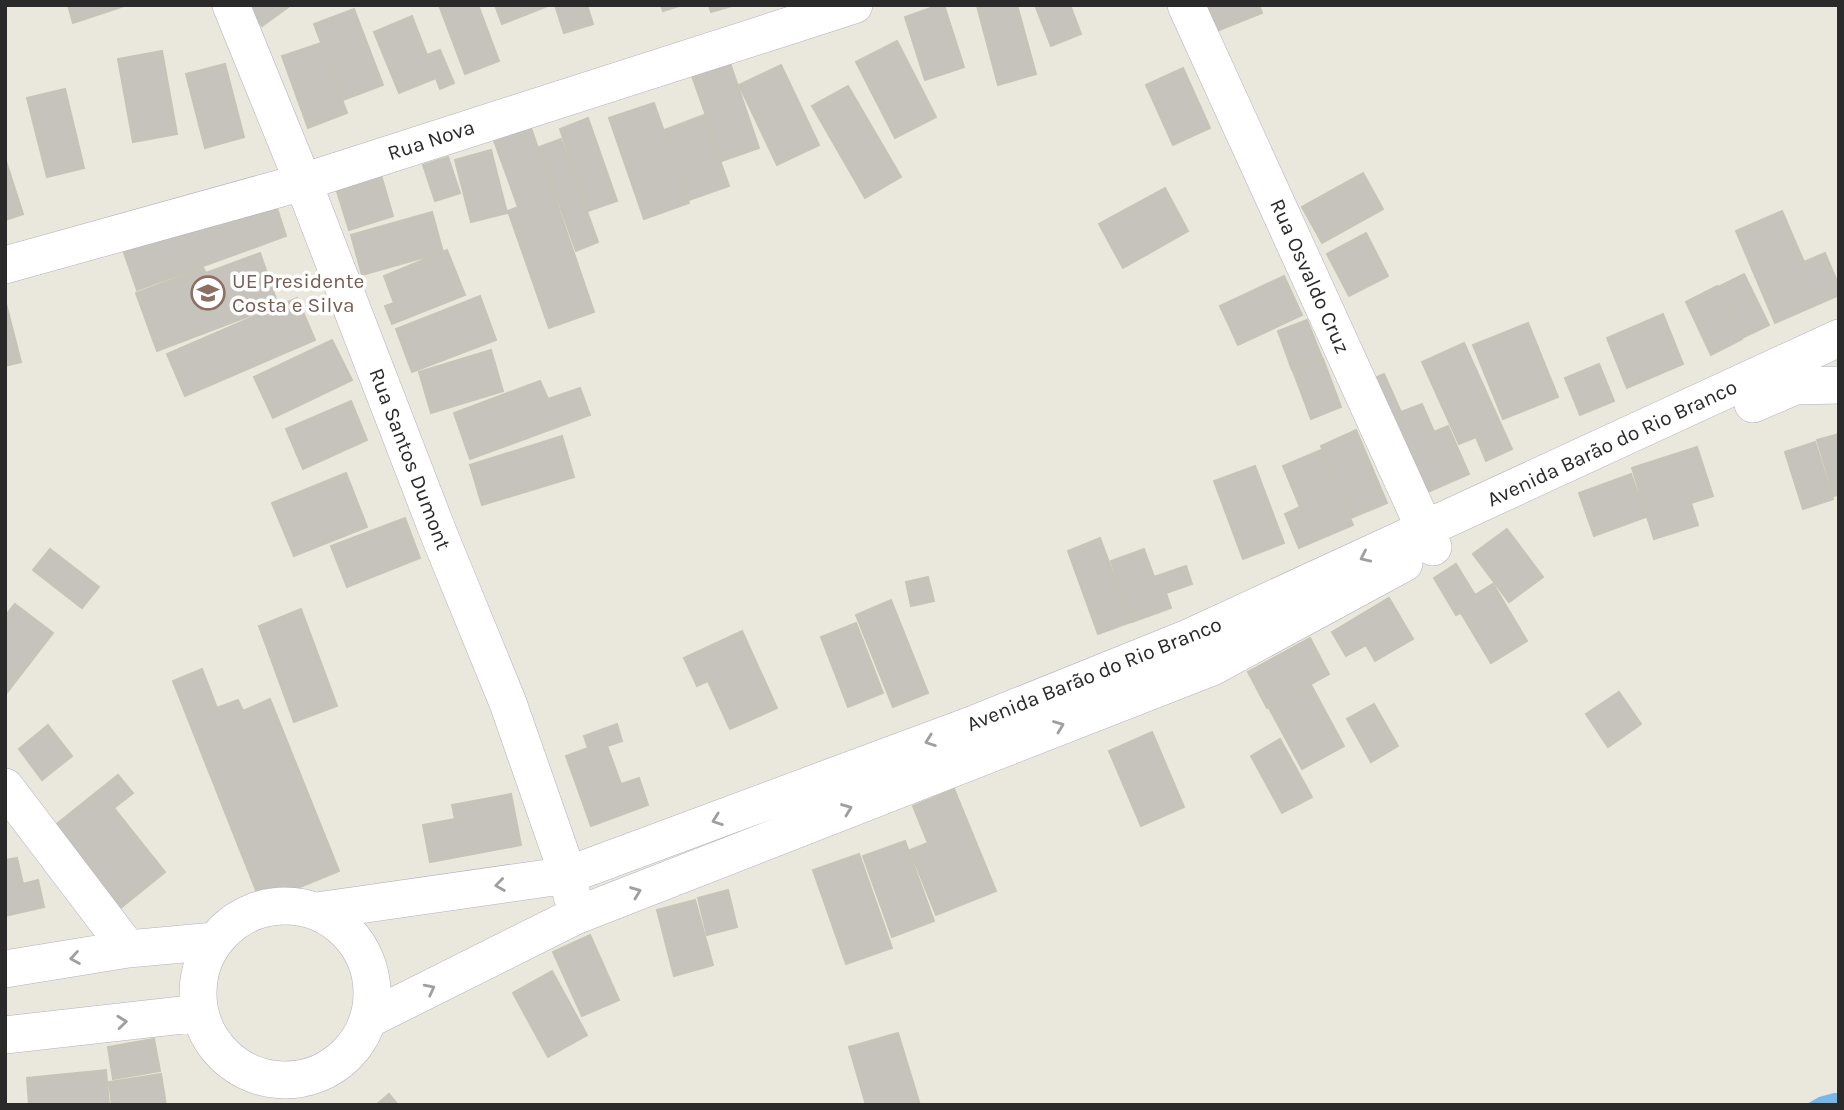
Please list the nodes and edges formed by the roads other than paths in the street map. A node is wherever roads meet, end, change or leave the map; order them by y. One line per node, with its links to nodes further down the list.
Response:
1 (231, 5): 4 (street, Rua Santos Dumont)
2 (854, 5): 4 (street, Rua Nova)
3 (1186, 5): 9 (street, Rua Osvaldo Cruz)
4 (303, 182): 5 (street, Rua Nova); 11 (street, Rua Santos Dumont)
5 (5, 265)
6 (1839, 338): 7 (street, Avenida Barão do Rio Branco)
7 (1789, 375): 8 (street, Avenida Barão do Rio Branco); 9 (street, Avenida Barão do Rio Branco)
8 (1839, 385)
9 (1429, 538): 11 (street, Avenida Barão do Rio Branco, one-way to 11); 13 (street, Avenida Barão do Rio Branco, one-way to 9)
10 (5, 787): 15 (street)
11 (568, 875): 12 (street, Avenida Barão do Rio Branco, one-way to 12); 13 (street, Rua Santos Dumont)
12 (317, 911): 14 (street); 18 (street)
13 (575, 916): 18 (street, Avenida Barão do Rio Branco, one-way to 13)
14 (215, 941): 15 (street); 17 (street)
15 (128, 949): 16 (street, one-way to 16)
16 (5, 969)
17 (200, 1013): 19 (street, one-way to 17); 20 (street)
18 (369, 1019): 20 (street)
19 (5, 1035)
20 (281, 1093)

